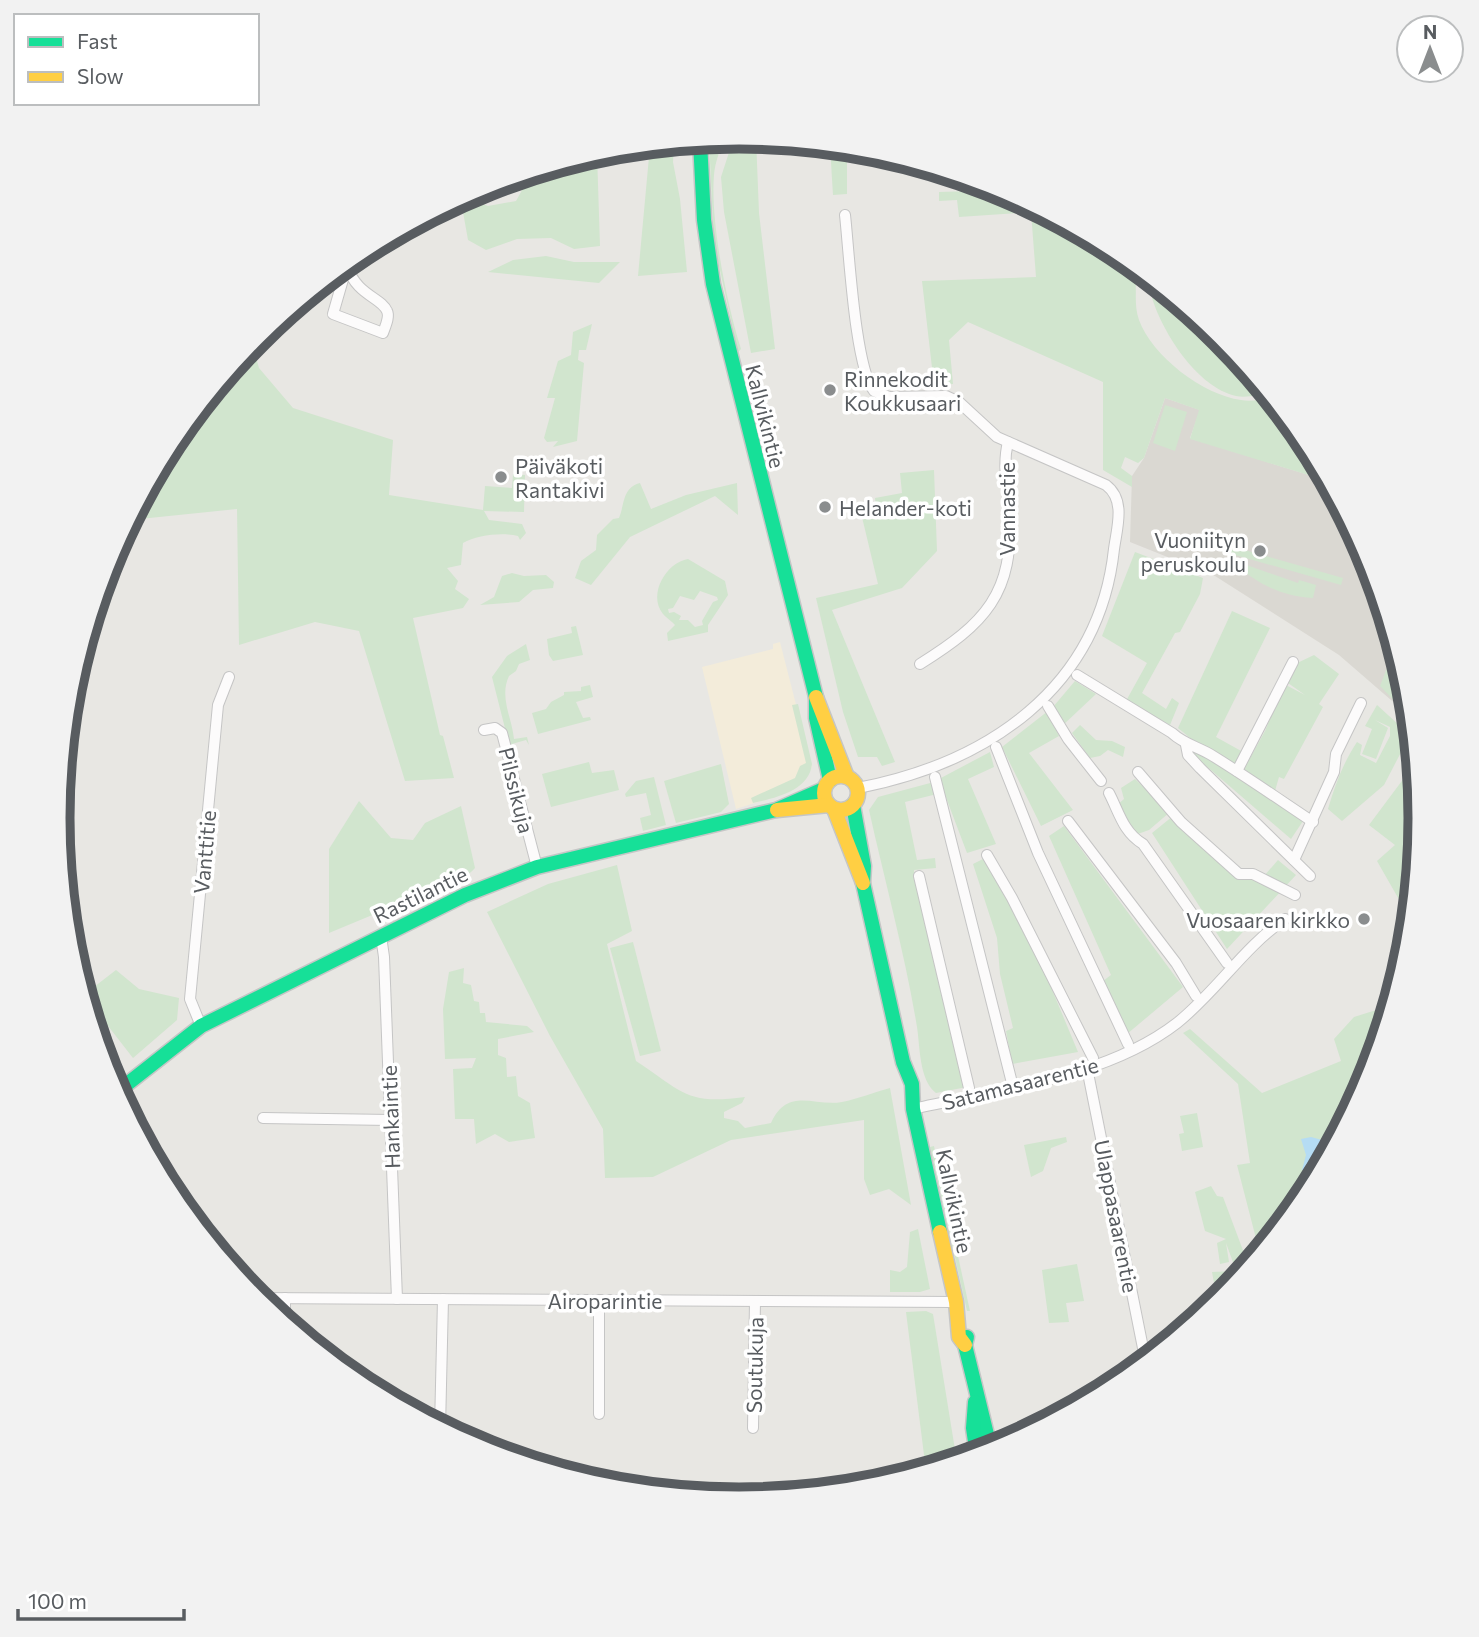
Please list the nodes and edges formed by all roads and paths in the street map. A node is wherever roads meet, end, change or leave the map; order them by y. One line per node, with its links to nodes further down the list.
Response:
1 (700, 150): 10 (main road, Kallvikintie)
2 (845, 215): 5 (street)
3 (351, 274): 4 (street)
4 (343, 279)
5 (1008, 442): 7 (street, Vannastie); 22 (street)
6 (1293, 662): 16 (street)
7 (920, 664)
8 (1077, 675): 14 (street)
9 (229, 677): 40 (street, Vanttitie)
10 (816, 697): 18 (main road, Kallvikintie); 21 (main road, Kallvikintie)
11 (1361, 703): 28 (street)
12 (1048, 706): 20 (street)
13 (484, 730): 31 (street, Pilssikuja)
14 (1186, 745): 16 (street); 30 (street)
15 (996, 747): 41 (street)
16 (1237, 771): 28 (street)
17 (1138, 772): 35 (street)
18 (847, 777): 21 (main road); 22 (main road)
19 (935, 777): 44 (street)
20 (1101, 781)
21 (827, 785): 25 (main road); 26 (main road, Rastilantie)
22 (858, 788): 24 (main road)
23 (1109, 793): 38 (street)
24 (853, 805): 25 (main road); 34 (main road, Kallvikintie)
25 (832, 807): 26 (main road, Rastilantie); 34 (main road, Kallvikintie)
26 (776, 810): 31 (main road, Rastilantie)
27 (1068, 821): 39 (street)
28 (1313, 822): 30 (street)
29 (987, 855): 42 (street)
30 (1294, 860): 33 (street)
31 (537, 867): 37 (main road, Rastilantie)
32 (919, 876): 46 (street)
33 (1310, 876)
34 (863, 883): 47 (main road, Kallvikintie)
35 (1295, 895)
36 (1285, 919): 43 (street, Satamasaarentie)
37 (381, 936): 40 (main road, Rastilantie); 49 (street, Hankaintie)
38 (1227, 963)
39 (1196, 996)
40 (201, 1026): 45 (main road, Rastilantie)
41 (1128, 1044)
42 (1093, 1058)
43 (1087, 1068): 47 (street, Satamasaarentie); 58 (street, Ulappasaarentie)
44 (1011, 1079)
45 (126, 1085)
46 (969, 1088)
47 (913, 1109): 56 (main road, Kallvikintie)
48 (263, 1118): 49 (street)
49 (390, 1120): 52 (street, Hankaintie)
50 (272, 1298): 51 (street, Airoparintie)
51 (285, 1298): 52 (street, Airoparintie); 57 (street)
52 (397, 1299): 53 (street, Airoparintie)
53 (443, 1299): 54 (street, Airoparintie); 61 (street)
54 (599, 1300): 55 (street, Airoparintie); 60 (street)
55 (755, 1301): 56 (street, Airoparintie); 62 (street, Soutukuja)
56 (956, 1302): 59 (main road, Kallvikintie)
57 (285, 1310)
58 (1144, 1352)
59 (976, 1397): 63 (main road, Kallvikintie); 64 (main road, Kallvikintie)
60 (599, 1414)
61 (440, 1417)
62 (752, 1429)
63 (989, 1440)
64 (975, 1445)

